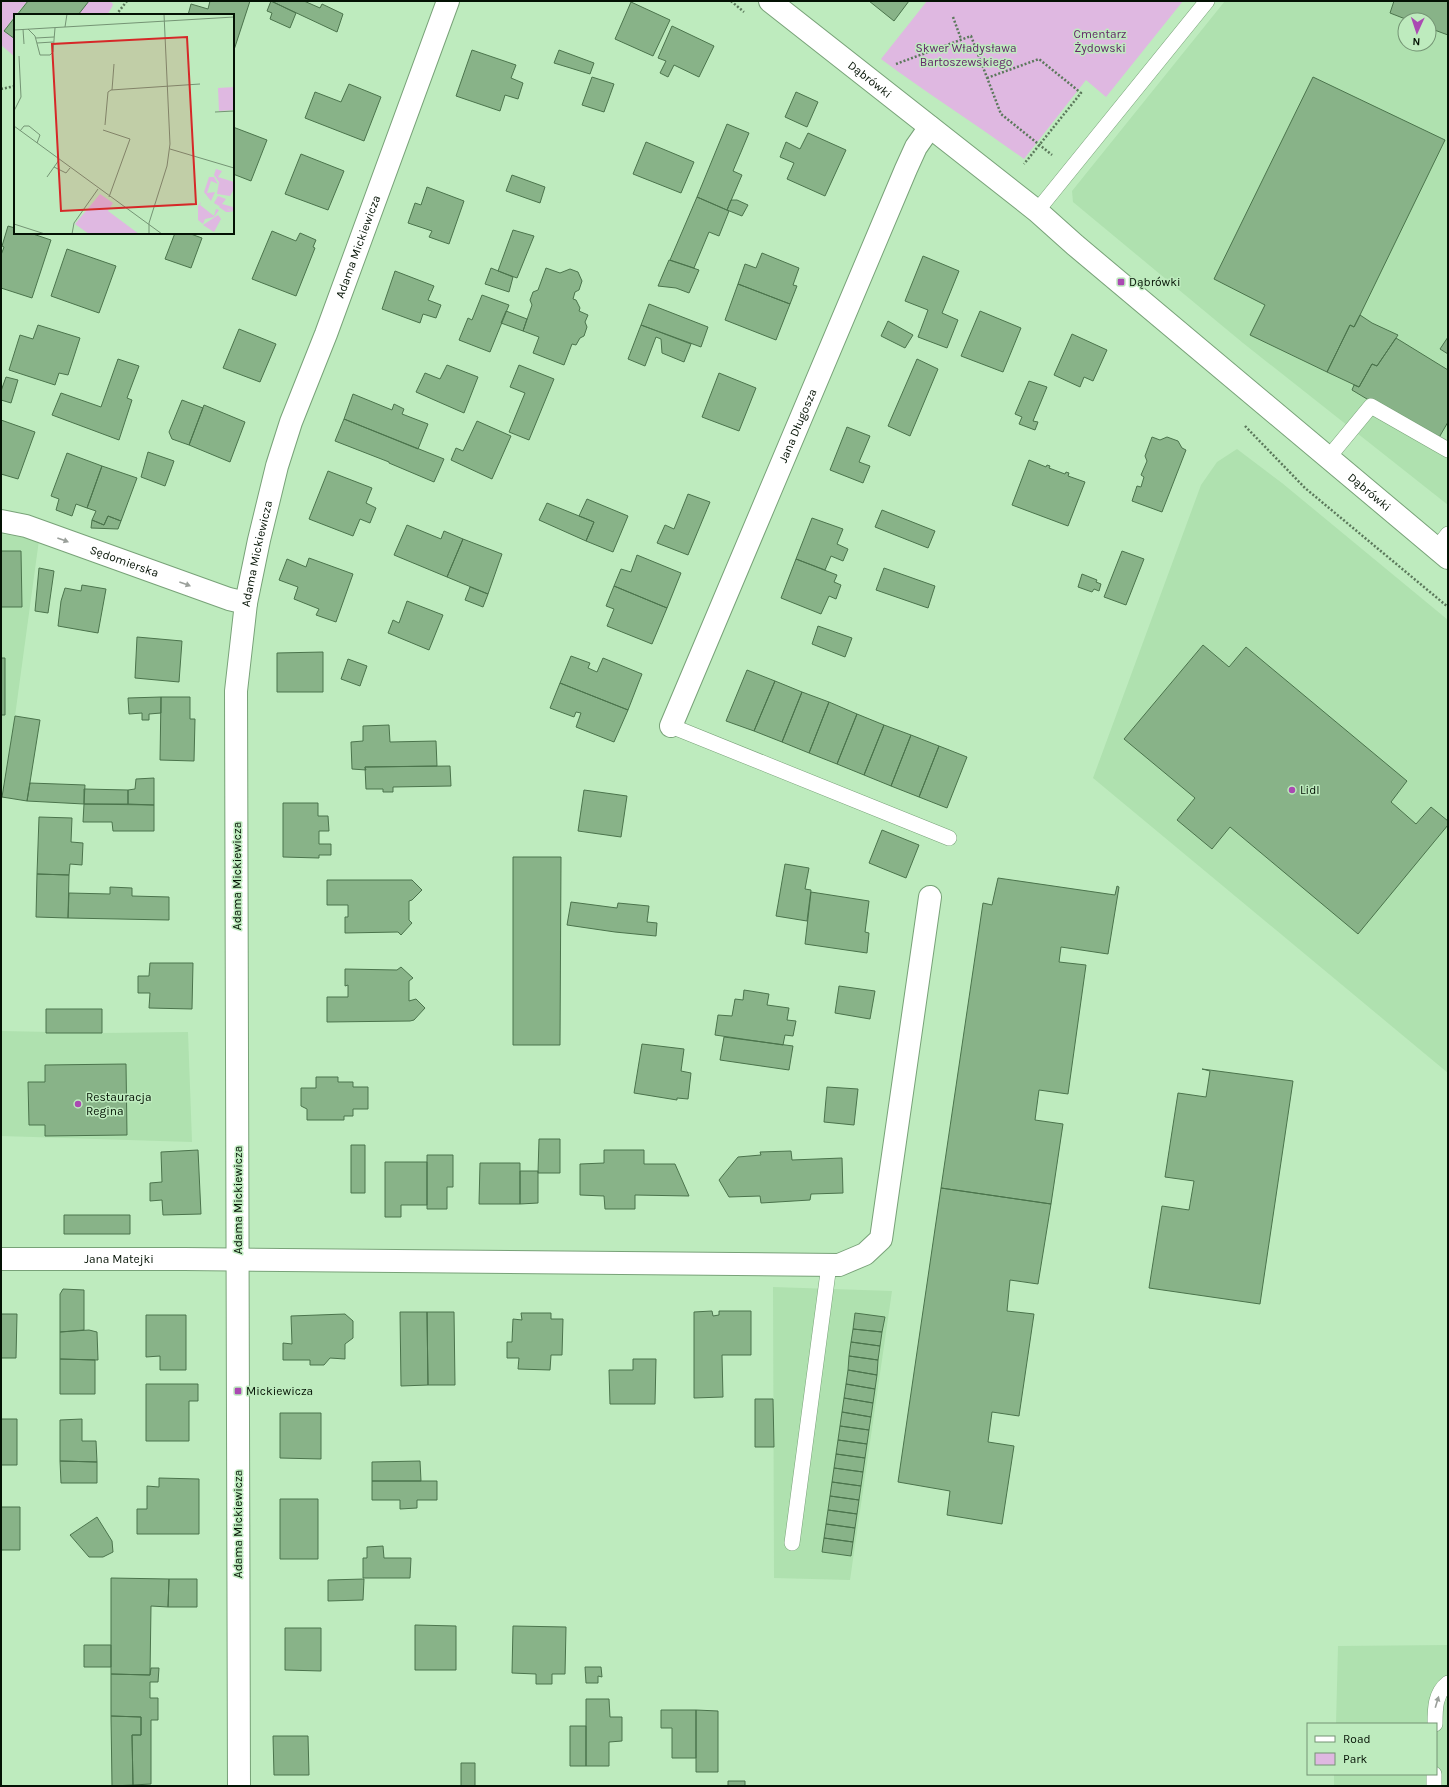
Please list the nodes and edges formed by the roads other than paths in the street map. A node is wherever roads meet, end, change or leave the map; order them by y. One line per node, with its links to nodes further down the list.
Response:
1 (448, 1): 10 (street, Adama Mickiewicza)
2 (770, 1): 4 (street, Dąbrówki)
3 (1207, 1): 5 (lane)
4 (930, 128): 5 (street, Dąbrówki); 11 (street, Jana Długosza)
5 (1037, 211): 7 (street, Dąbrówki)
6 (1448, 450): 7 (lane)
7 (1328, 458): 9 (street, Dąbrówki)
8 (1, 521): 10 (street, Sędomierska, one-way to 10)
9 (1444, 547)
10 (246, 603): 15 (street, Adama Mickiewicza)
11 (671, 726): 12 (lane)
12 (949, 838)
13 (930, 897): 16 (street, Jana Matejki)
14 (1, 1259): 15 (street, Jana Matejki)
15 (238, 1260): 16 (street, Jana Matejki); 21 (street, Adama Mickiewicza)
16 (829, 1265): 17 (lane)
17 (792, 1543)
18 (1448, 1683): 19 (lane, one-way to 18)
19 (1435, 1723)
20 (1434, 1775): 22 (lane)
21 (239, 1786)
22 (1434, 1786)

